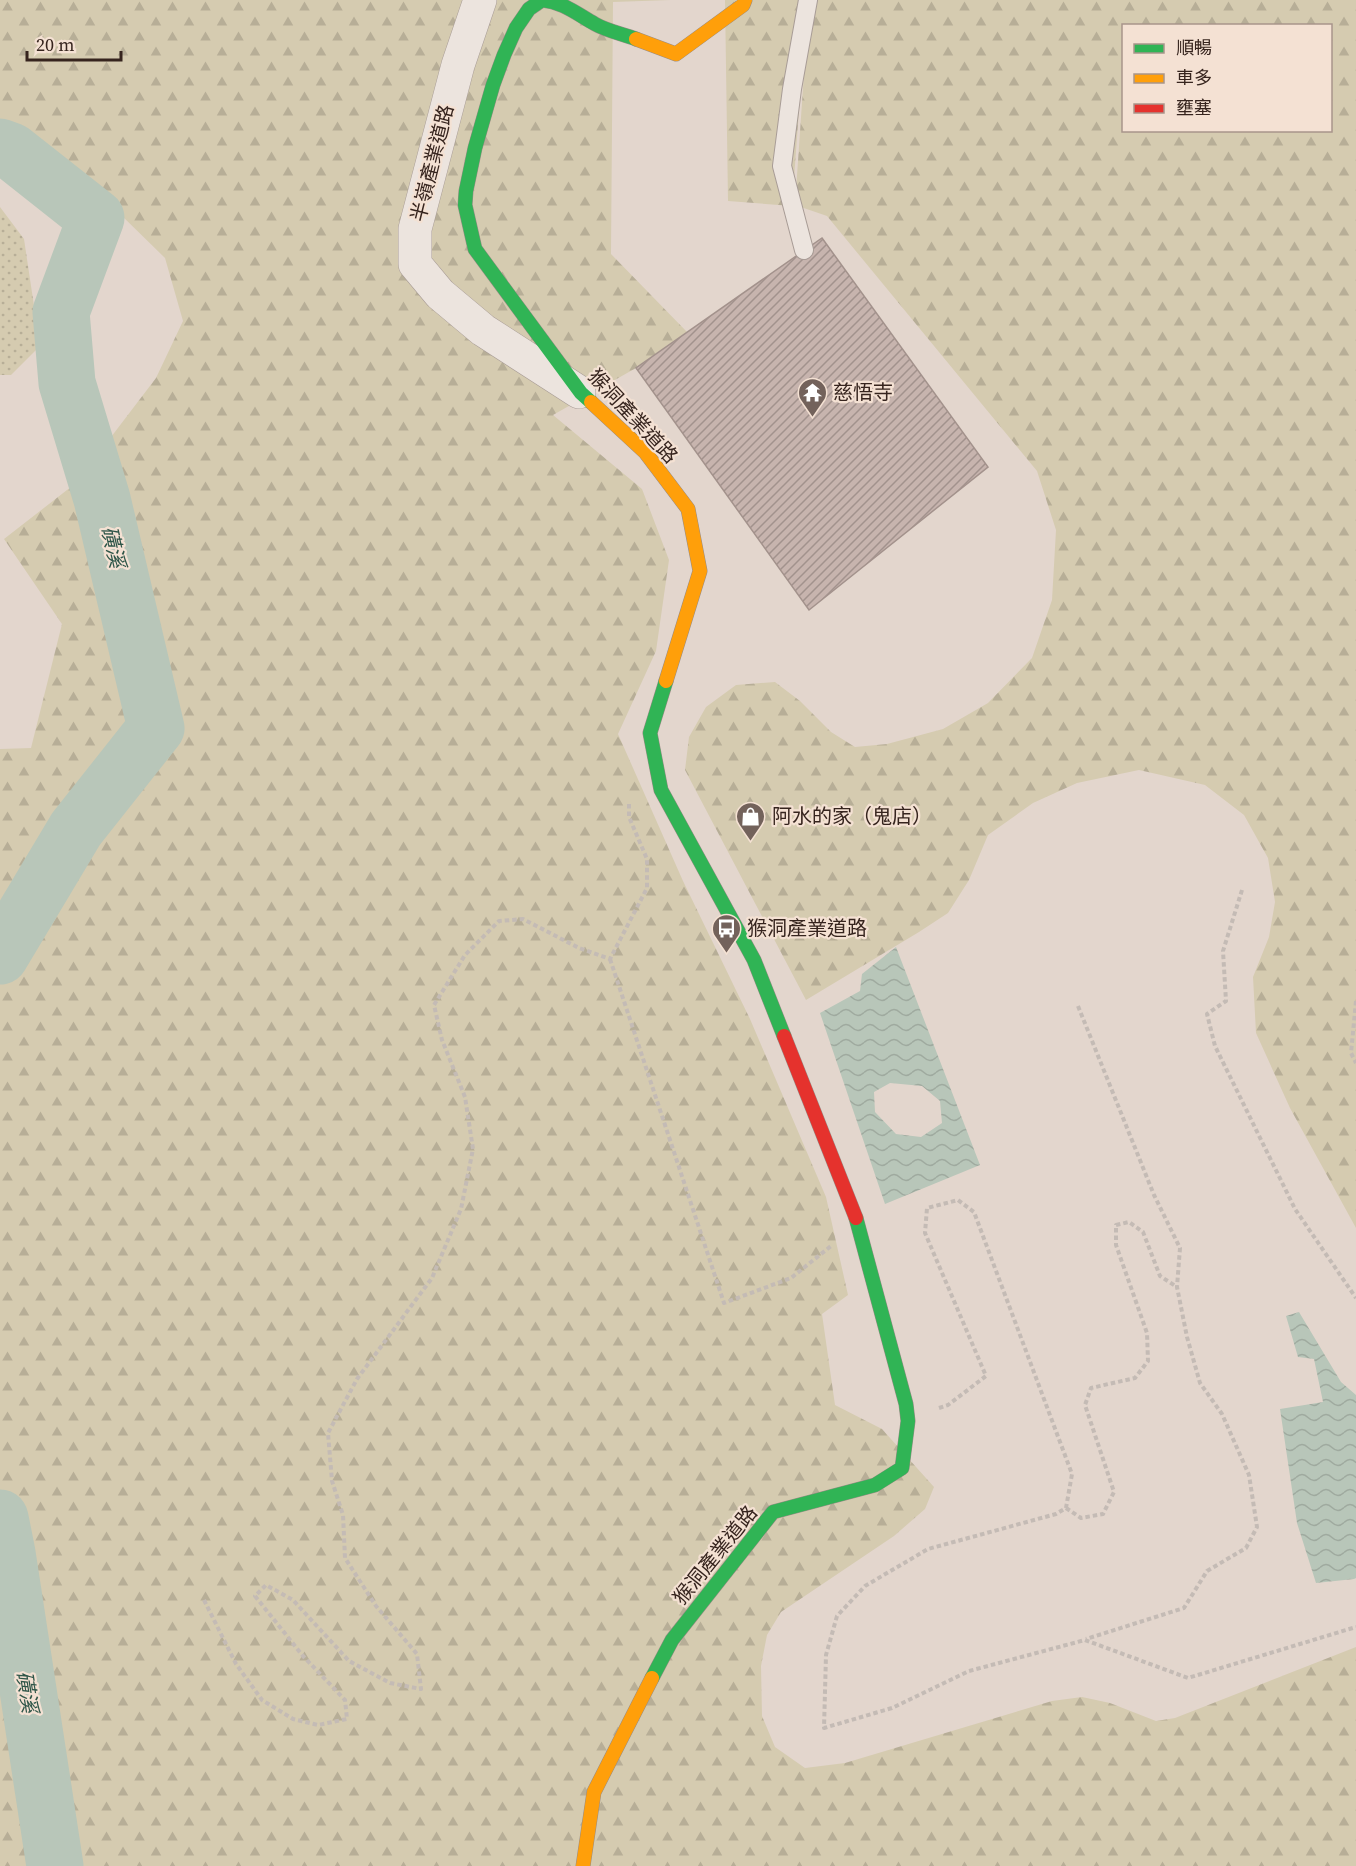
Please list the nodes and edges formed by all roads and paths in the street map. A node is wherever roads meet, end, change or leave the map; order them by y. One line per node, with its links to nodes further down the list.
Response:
1 (480, 0): 5 (street, 半嶺產業道路)
2 (746, 0): 5 (street, 猴洞產業道路)
3 (808, 0): 4 (lane)
4 (804, 250)
5 (581, 393): 12 (street, 猴洞產業道路)
6 (629, 798): 8 (path)
7 (1242, 890): 14 (path)
8 (610, 959): 12 (path); 17 (path)
9 (1356, 1001): 11 (path)
10 (1078, 1006): 13 (path)
11 (1356, 1063)
12 (858, 1224): 15 (street, 猴洞產業道路)
13 (1177, 1287): 16 (path); 19 (path)
14 (1356, 1298)
15 (908, 1421): 16 (path); 20 (street, 猴洞產業道路)
16 (1066, 1508): 19 (path)
17 (204, 1600)
18 (1356, 1627): 19 (path)
19 (1085, 1640)
20 (583, 1866)

